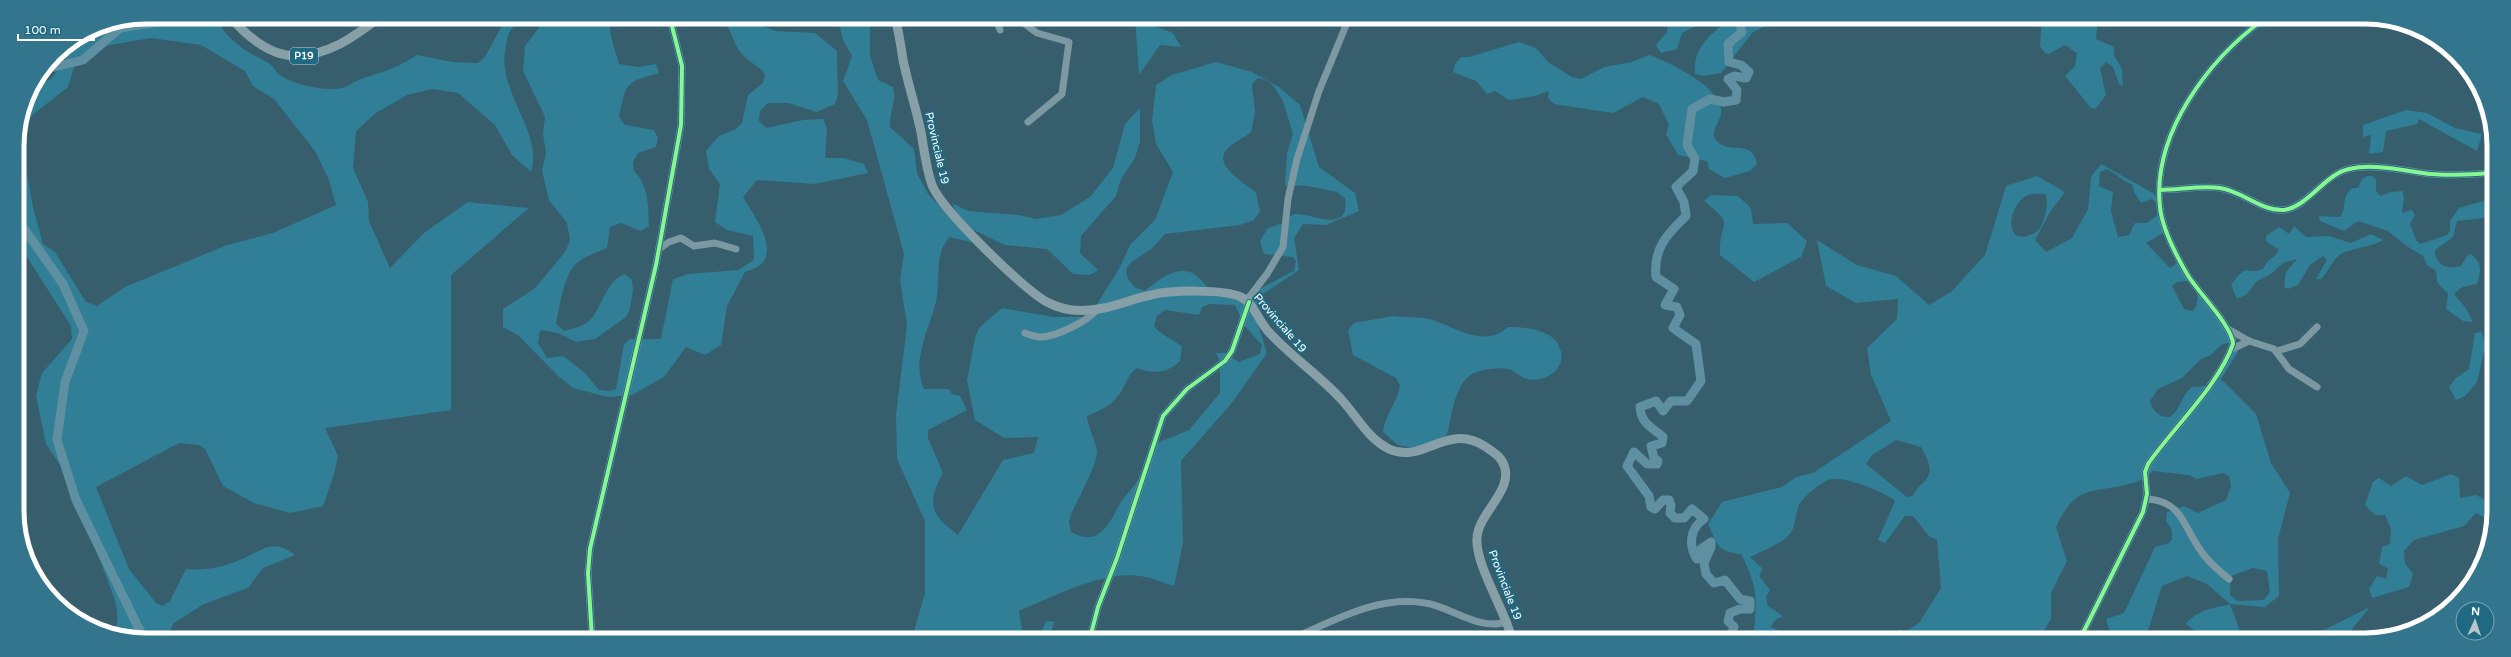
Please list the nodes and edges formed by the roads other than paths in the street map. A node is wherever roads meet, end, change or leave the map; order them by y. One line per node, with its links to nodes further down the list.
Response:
1 (236, 24): 2 (main road, P19)
2 (370, 24)
3 (672, 24): 13 (street)
4 (896, 24): 16 (main road, Provinciale 19)
5 (998, 24): 9 (street)
6 (1025, 24): 10 (street)
7 (1347, 24): 15 (street)
8 (2258, 24): 12 (street)
9 (1000, 30)
10 (1028, 122)
11 (2487, 173): 12 (street)
12 (2160, 190): 18 (street)
13 (659, 249): 14 (street); 27 (street)
14 (736, 249)
15 (1248, 301): 16 (main road, Provinciale 19); 26 (main road, Provinciale 19); 28 (street)
16 (1097, 309): 19 (street)
17 (2317, 327): 22 (street)
18 (2228, 329): 20 (street); 21 (street)
19 (1026, 333)
20 (2250, 341): 21 (street); 22 (street)
21 (2232, 349): 24 (street)
22 (2277, 351): 23 (street)
23 (2317, 387)
24 (2147, 499): 25 (street); 31 (street)
25 (2229, 579)
26 (1507, 621): 29 (street); 30 (main road, Provinciale 19)
27 (592, 633)
28 (1091, 633)
29 (1304, 633)
30 (1510, 633)
31 (2083, 633)

